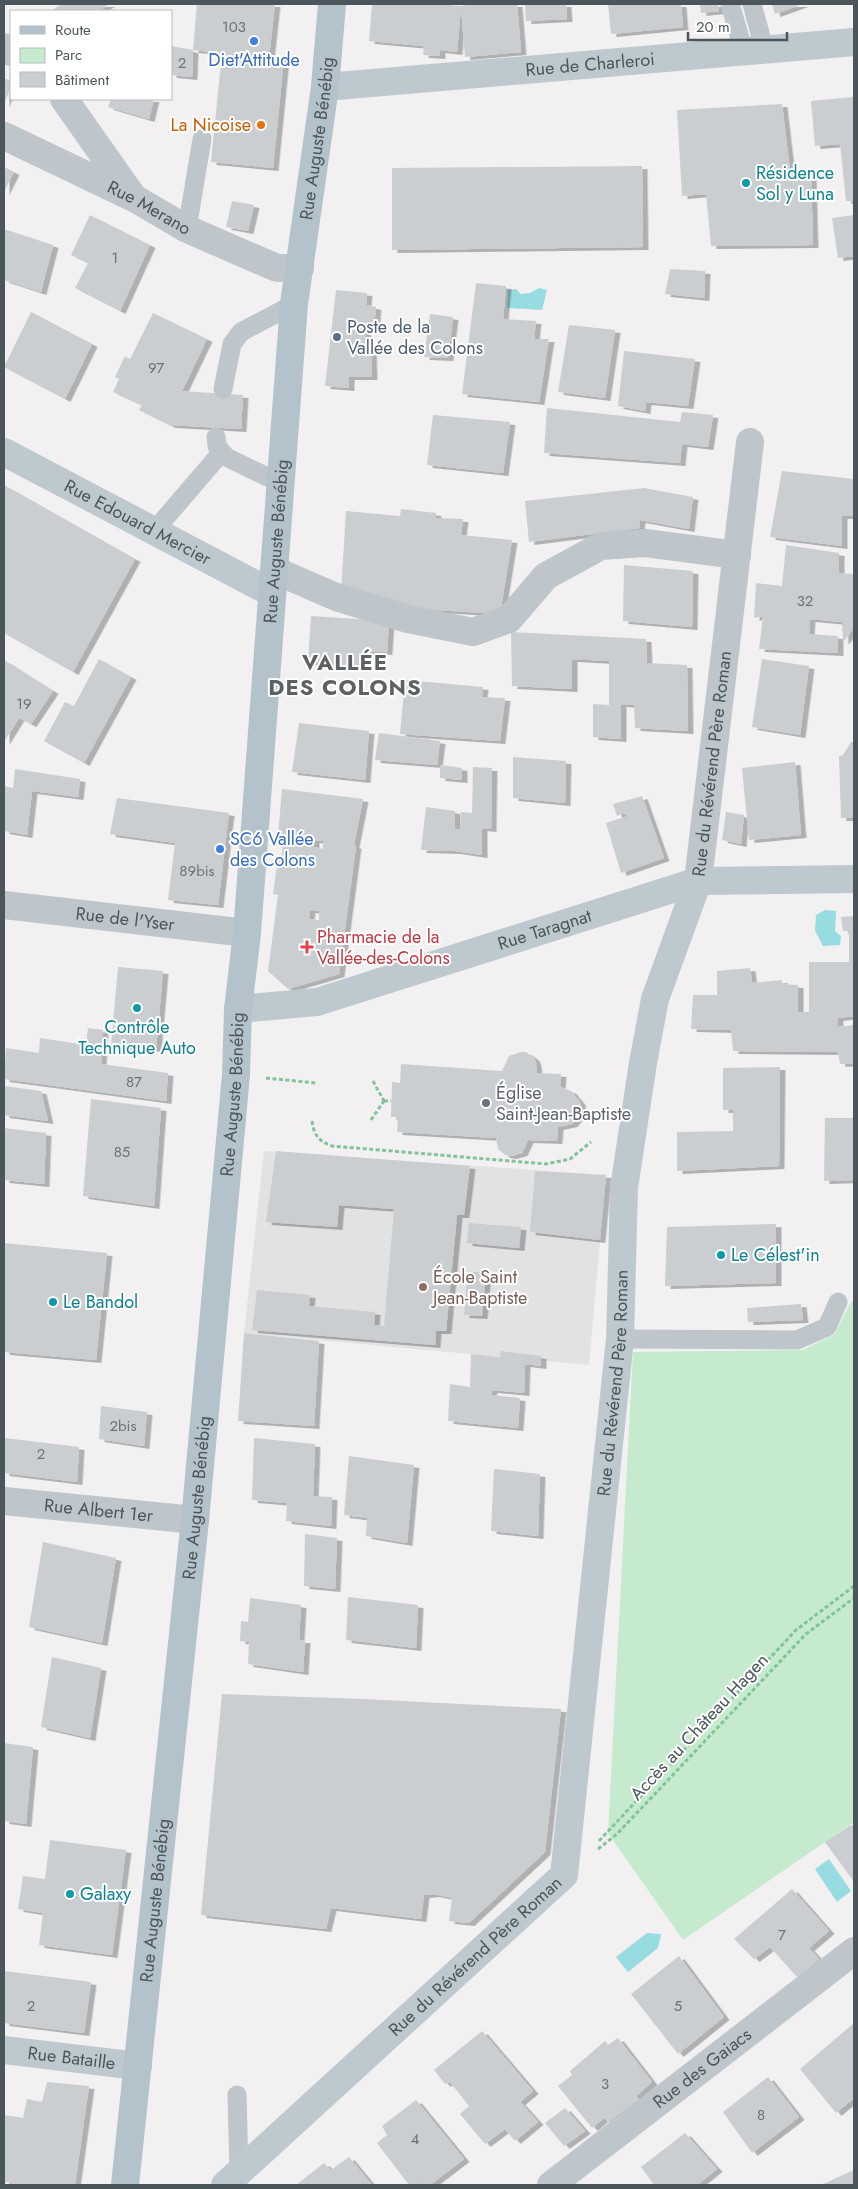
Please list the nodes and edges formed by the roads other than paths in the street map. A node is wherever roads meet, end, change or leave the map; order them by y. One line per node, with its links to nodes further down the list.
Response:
1 (332, 4): 6 (main road, Rue Auguste Bénébig)
2 (730, 4): 5 (lane)
3 (752, 4): 5 (lane)
4 (854, 42): 5 (street, Rue de Charleroi)
5 (754, 52): 6 (street, Rue de Charleroi)
6 (325, 87): 12 (main road, Rue Auguste Bénébig)
7 (65, 100): 10 (street)
8 (4, 136): 10 (street, Rue Merano)
9 (202, 140): 11 (lane)
10 (134, 198): 11 (street, Rue Merano)
11 (187, 229): 12 (street, Rue Merano)
12 (300, 268): 13 (main road, Rue Auguste Bénébig)
13 (294, 304): 14 (lane); 17 (main road, Rue Auguste Bénébig)
14 (223, 389)
15 (750, 442): 19 (street, Rue du Révérend Père Roman)
16 (4, 452): 18 (street, Rue Edouard Mercier)
17 (280, 483): 18 (lane); 20 (main road, Rue Auguste Bénébig)
18 (154, 531): 20 (street, Rue Edouard Mercier)
19 (737, 555): 20 (street); 22 (street, Rue du Révérend Père Roman)
20 (273, 581): 24 (main road, Rue Auguste Bénébig)
21 (854, 880): 22 (street, Rue Taragnat)
22 (698, 882): 25 (street, Rue Taragnat); 27 (street, Rue du Révérend Père Roman)
23 (4, 905): 24 (street, Rue de l'Yser)
24 (247, 934): 25 (main road, Rue Auguste Bénébig)
25 (238, 1009): 29 (main road, Rue Auguste Bénébig)
26 (838, 1302): 27 (lane)
27 (620, 1339): 34 (street, Rue du Révérend Père Roman)
28 (4, 1501): 29 (street, Rue Albert 1er)
29 (194, 1520): 32 (main road, Rue Auguste Bénébig)
30 (854, 1951): 36 (street, Rue des Gaiacs)
31 (4, 2050): 32 (street, Rue Bataille)
32 (138, 2066): 35 (main road, Rue Auguste Bénébig)
33 (237, 2095): 34 (lane)
34 (236, 2180)
35 (125, 2185)
36 (551, 2185)

